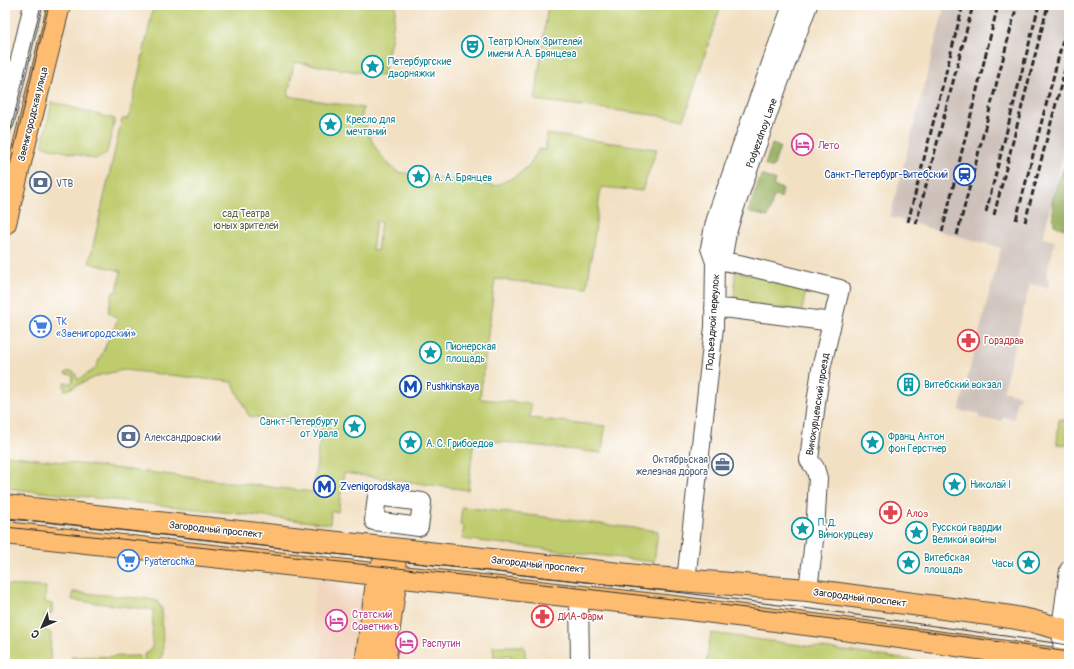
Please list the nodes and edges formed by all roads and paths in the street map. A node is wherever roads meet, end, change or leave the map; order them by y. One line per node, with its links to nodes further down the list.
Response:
1 (33, 5): 5 (street)
2 (59, 5): 6 (main road, Звенигородская улица)
3 (792, 5): 7 (street, Подъездной переулок)
4 (808, 5): 7 (street, Podyezdnoy Lane)
5 (5, 122)
6 (5, 223)
7 (719, 262): 8 (street, Подъездной переулок); 9 (street, Винокурцевский проезд)
8 (714, 308): 9 (street); 16 (street, Подъездной переулок)
9 (832, 322): 17 (street, Винокурцевский проезд)
10 (5, 506): 13 (main road, Загородный проспект)
11 (395, 524): 13 (street)
12 (5, 532): 15 (main road)
13 (392, 548): 15 (main road); 16 (main road, Загородный проспект)
14 (1069, 570): 19 (street)
15 (387, 575): 18 (main road); 21 (main road); 22 (main road)
16 (686, 581): 17 (main road, Загородный проспект)
17 (808, 590): 19 (main road, Загородный проспект)
18 (579, 597): 20 (main road); 23 (street)
19 (1065, 629): 20 (street)
20 (1066, 662)
21 (366, 664)
22 (384, 664)
23 (580, 664)

